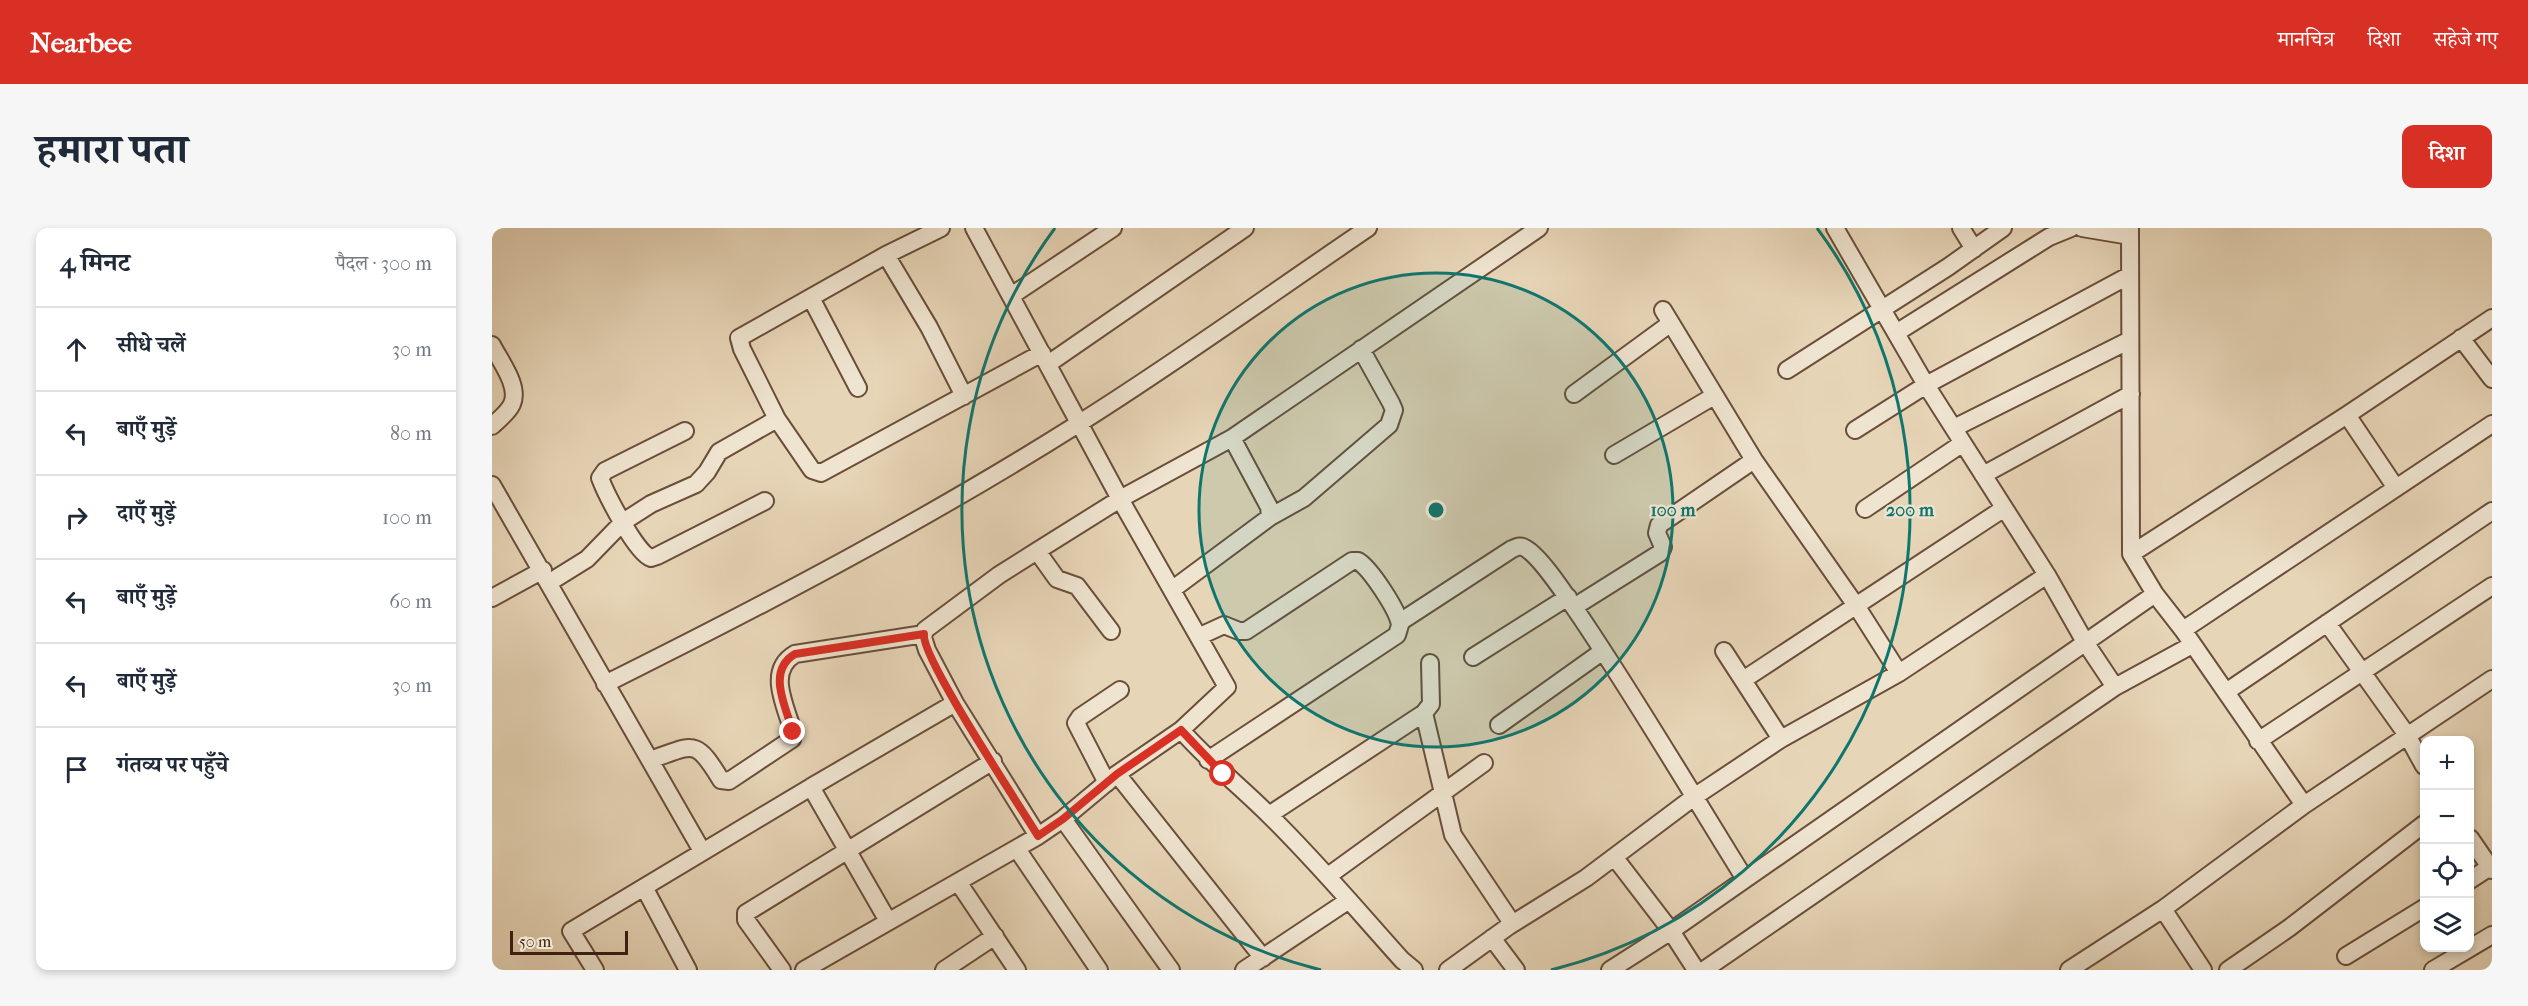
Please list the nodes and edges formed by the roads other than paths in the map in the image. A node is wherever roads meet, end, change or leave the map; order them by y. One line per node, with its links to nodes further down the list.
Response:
1 (941, 228): 15 (street)
2 (974, 228): 17 (street)
3 (1113, 228): 17 (street)
4 (1245, 228): 26 (street)
5 (1368, 228): 38 (street)
6 (1539, 228): 13 (street)
7 (1835, 228): 19 (street)
8 (1961, 228): 14 (street)
9 (2003, 228): 14 (street)
10 (2071, 228): 21 (street)
11 (2082, 228): 12 (street)
12 (2130, 232): 16 (street)
13 (1517, 234): 25 (street)
14 (1974, 249): 19 (street)
15 (886, 255): 18 (street); 33 (street)
16 (2130, 275): 23 (street); 29 (street)
17 (1011, 296): 26 (street)
18 (811, 298): 30 (street); 36 (street)
19 (1882, 308): 21 (street); 27 (street)
20 (2492, 318): 22 (street)
21 (1896, 333): 29 (street)
22 (2461, 338): 28 (street); 35 (street)
23 (2130, 340): 32 (street); 40 (street)
24 (492, 345): 37 (street)
25 (1360, 350): 43 (street); 55 (street)
26 (1045, 358): 33 (street); 38 (street)
27 (1787, 370)
28 (2492, 380)
29 (1926, 386): 40 (street); 41 (street)
30 (858, 388)
31 (1575, 394): 34 (street)
32 (2131, 394): 47 (street); 58 (street)
33 (964, 396): 36 (street)
34 (1714, 396): 45 (street); 46 (street)
35 (2347, 415): 49 (street); 58 (street)
36 (777, 419): 56 (street)
37 (494, 422)
38 (1079, 423): 50 (street); 83 (street)
39 (2492, 424): 49 (street)
40 (1954, 428): 44 (street)
41 (1855, 430)
42 (685, 431): 56 (street)
43 (1232, 438): 50 (street); 55 (street)
44 (1963, 443): 47 (street); 52 (street)
45 (1614, 455)
46 (1754, 460): 65 (street); 66 (street)
47 (1983, 475): 53 (street)
48 (492, 485): 60 (street)
49 (2397, 488): 69 (street)
50 (1119, 499): 57 (street); 62 (street)
51 (765, 501): 56 (street)
52 (1865, 509)
53 (2003, 509): 59 (street); 66 (street)
54 (2492, 511): 68 (street)
55 (1270, 517): 62 (street)
56 (623, 522): 60 (street)
57 (1037, 551): 70 (street); 71 (street)
58 (2131, 554): 63 (street)
59 (2047, 575): 73 (street); 80 (street)
60 (546, 576): 64 (street); 83 (street)
61 (2492, 586): 79 (street)
62 (1173, 589): 72 (street)
63 (2155, 594): 69 (street); 73 (street)
64 (492, 598)
65 (1571, 602): 67 (street); 75 (street); 77 (street)
66 (1857, 607): 80 (street); 82 (street)
67 (1400, 622): 72 (street); 96 (street)
68 (2327, 622): 79 (street); 86 (street)
69 (2183, 630): 74 (street)
70 (1111, 631)
71 (924, 634): 87 (street); 95 (street)
72 (1200, 636): 90 (street)
73 (2085, 642): 84 (street); 116 (street)
74 (2192, 645): 84 (street); 86 (street)
75 (1604, 651): 89 (street); 102 (street)
76 (1724, 651): 82 (street)
77 (1473, 657)
78 (1430, 663): 88 (street)
79 (2363, 672): 91 (street); 93 (street)
80 (1899, 673): 92 (street)
81 (2492, 679): 91 (street)
82 (1743, 680): 92 (street)
83 (605, 684): 95 (street)
84 (2115, 687): 146 (street)
85 (1120, 690): 99 (street)
86 (2226, 692): 93 (street)
87 (955, 703): 97 (street); 100 (street)
88 (1424, 713): 101 (street); 104 (street)
89 (1499, 725)
90 (1181, 730): 96 (street); 99 (street)
91 (2407, 735): 94 (street); 103 (street)
92 (1781, 739): 102 (street)
93 (2258, 741): 103 (street)
94 (2420, 759)
95 (650, 760): 110 (street)
96 (1208, 760): 104 (street)
97 (993, 761): 107 (street); 111 (street)
98 (1484, 763): 101 (street)
99 (1112, 778): 105 (street); 129 (street)
100 (811, 787): 110 (street); 111 (street)
101 (1443, 793): 114 (street); 123 (street)
102 (1694, 797): 112 (street); 116 (street)
103 (2304, 805): 120 (street)
104 (1269, 815): 114 (street)
105 (1063, 819): 107 (street); 139 (street)
106 (2420, 827): 148 (street)
107 (1038, 836): 109 (street)
108 (2473, 844): 113 (street)
109 (1017, 849): 117 (street); 138 (street)
110 (702, 851): 118 (street)
111 (847, 851): 122 (street); 134 (street)
112 (1615, 858): 123 (street); 124 (street)
113 (2491, 869): 115 (street)
114 (1328, 876): 119 (street)
115 (2474, 878)
116 (1745, 879): 124 (street)
117 (958, 882): 122 (street); 126 (street)
118 (644, 887): 132 (street); 133 (street)
119 (1349, 900): 129 (street); 130 (street)
120 (2163, 909): 131 (street); 147 (street)
121 (2420, 910): 128 (street)
122 (888, 921): 135 (street)
123 (1512, 923): 127 (street)
124 (1671, 931): 144 (street); 145 (street)
125 (2492, 934): 149 (street)
126 (995, 936): 136 (street); 137 (street)
127 (1492, 938): 142 (street); 143 (street)
128 (2346, 956)
129 (1263, 958): 140 (street)
130 (1408, 965): 141 (street)
131 (2074, 969)
132 (595, 970)
133 (688, 970)
134 (782, 970)
135 (804, 970)
136 (944, 970)
137 (1017, 970)
138 (1100, 970)
139 (1171, 970)
140 (1244, 970)
141 (1387, 970)
142 (1448, 970)
143 (1516, 970)
144 (1611, 970)
145 (1696, 970)
146 (1704, 970)
147 (2203, 970)
148 (2228, 970)
149 (2433, 970)

